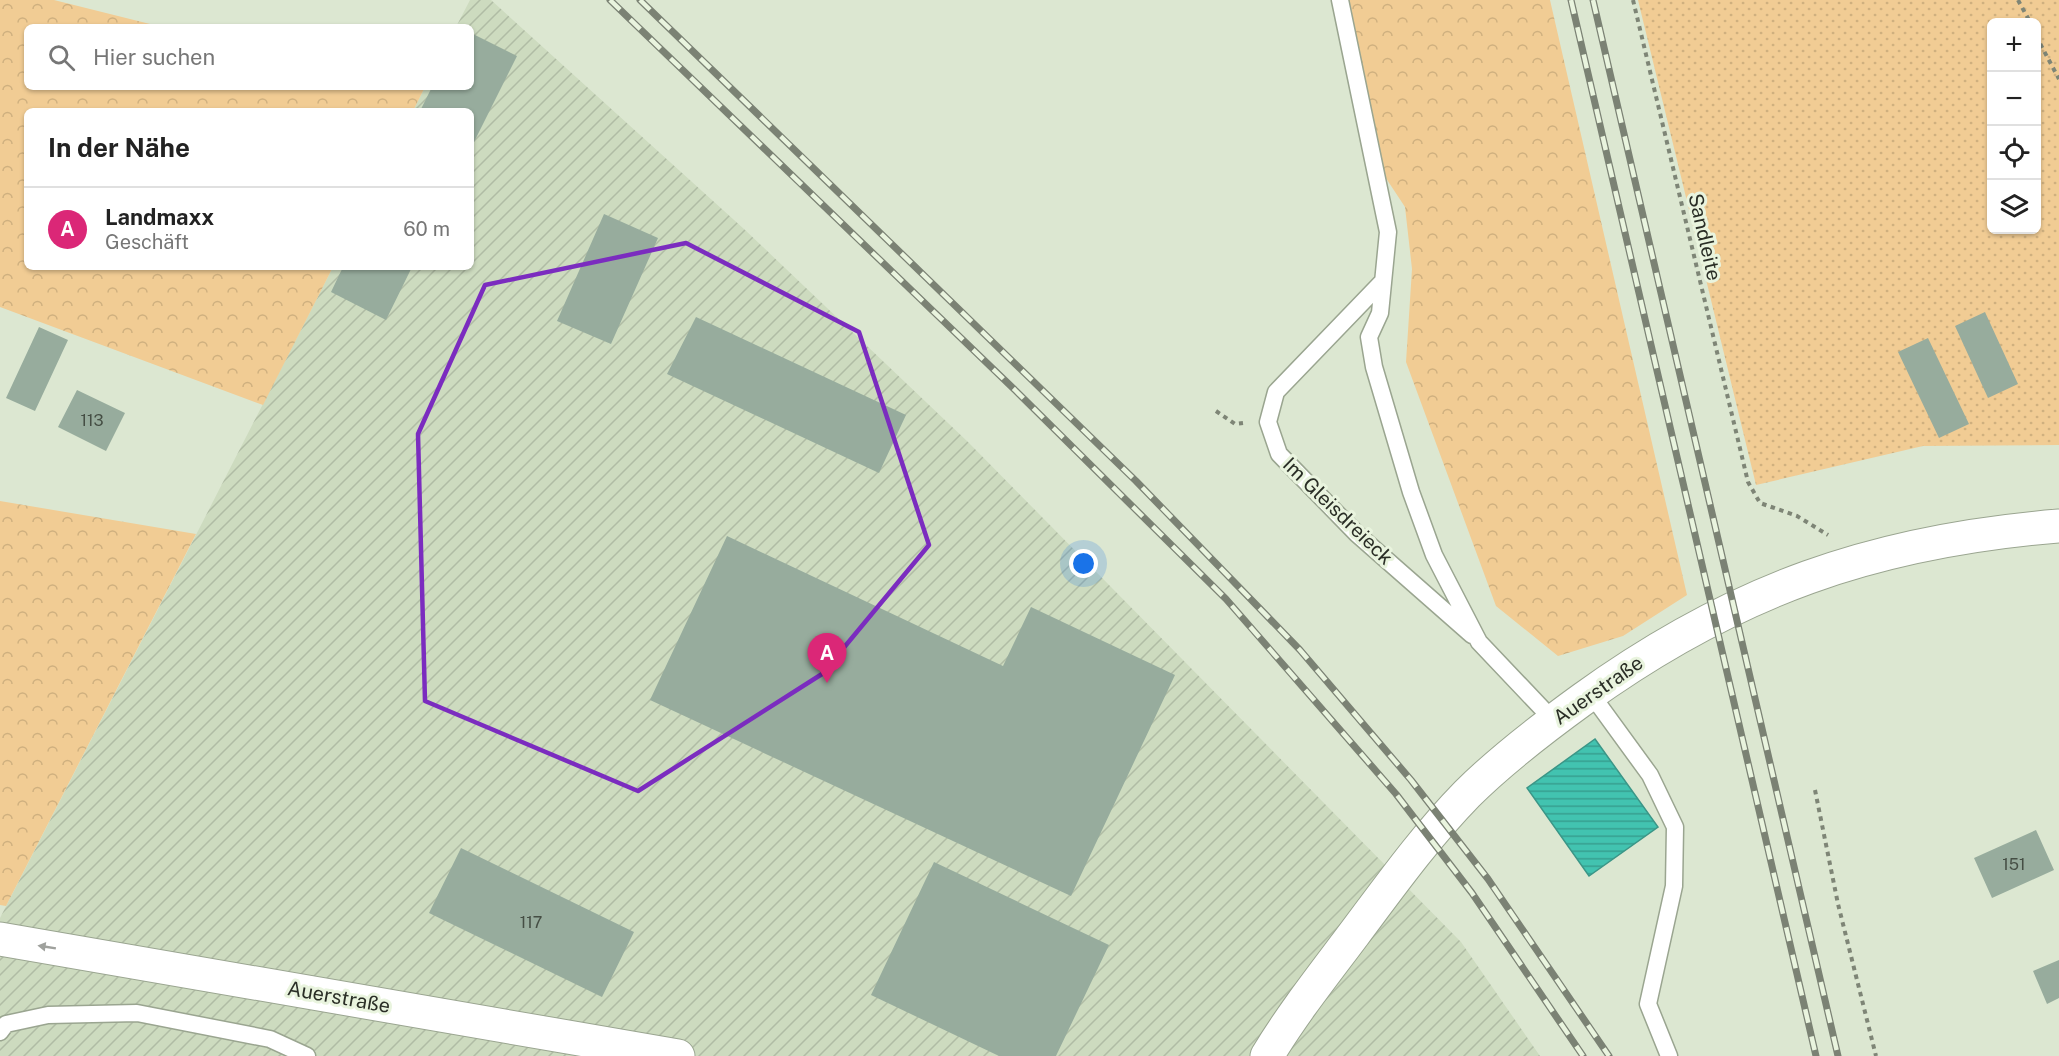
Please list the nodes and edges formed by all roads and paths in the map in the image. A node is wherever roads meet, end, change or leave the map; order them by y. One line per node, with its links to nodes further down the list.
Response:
1 (1340, 0): 7 (lane, Im Gleisdreieck)
2 (1633, 0): 9 (path, Sandleite)
3 (2018, 0): 4 (path)
4 (2028, 18)
5 (2041, 44): 6 (path)
6 (2059, 79)
7 (1382, 282): 10 (lane, Im Gleisdreieck); 10 (lane, Im Gleisdreieck)
8 (2059, 526): 9 (street, Auerstraße)
9 (1859, 560): 11 (street, Auerstraße)
10 (1479, 642): 12 (lane, Im Gleisdreieck)
11 (1591, 694): 12 (street, Auerstraße); 19 (lane)
12 (1554, 721): 18 (street, Auerstraße)
13 (1815, 789): 20 (path)
14 (0, 939): 17 (street, Auerstraße, one-way to 14)
15 (0, 1032): 16 (lane)
16 (307, 1056)
17 (678, 1056)
18 (1267, 1056)
19 (1669, 1056)
20 (1876, 1056)

